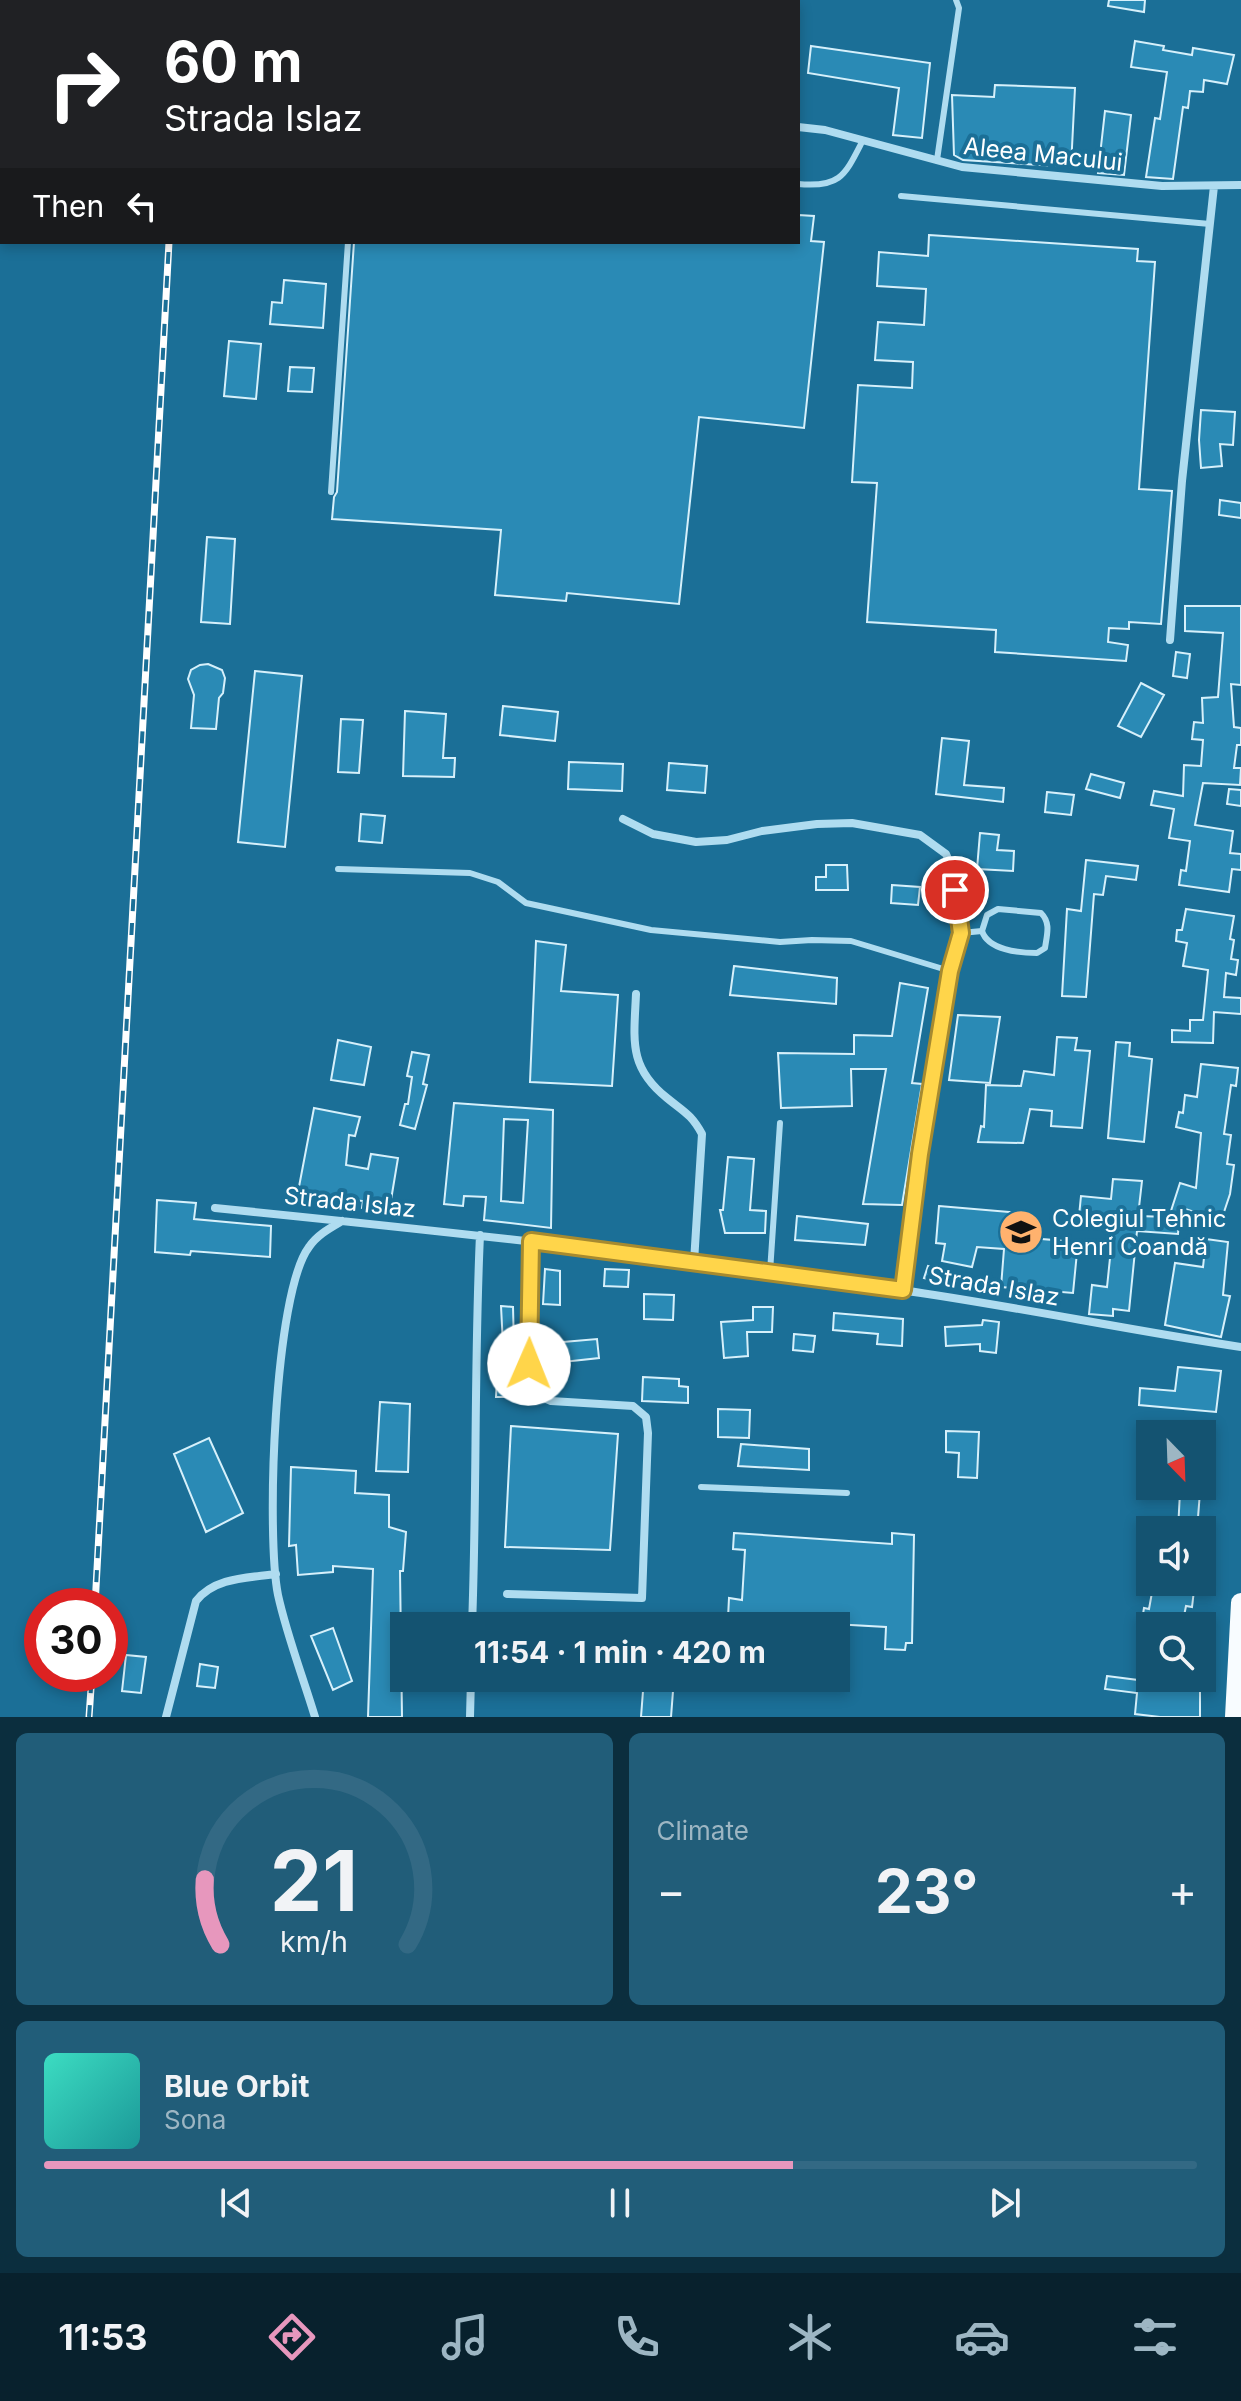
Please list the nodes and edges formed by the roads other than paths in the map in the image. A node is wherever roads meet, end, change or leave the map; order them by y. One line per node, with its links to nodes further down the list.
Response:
1 (956, 0): 4 (lane)
2 (800, 127): 3 (street, Aleea Macului)
3 (863, 140): 4 (street, Aleea Macului); 5 (lane)
4 (937, 160): 7 (street, Aleea Macului)
5 (800, 184)
6 (1241, 185): 7 (street, Aleea Macului)
7 (1214, 186): 9 (street)
8 (901, 196): 9 (lane)
9 (1210, 224): 12 (street)
10 (348, 244): 11 (lane)
11 (331, 492)
12 (1170, 640)
13 (623, 819): 16 (street)
14 (338, 869): 17 (lane)
15 (982, 931): 15 (lane); 16 (lane)
16 (961, 933): 17 (street)
17 (950, 971): 26 (street)
18 (636, 994): 24 (street)
19 (780, 1123): 25 (lane)
20 (215, 1208): 21 (street, Strada Islaz)
21 (343, 1221): 22 (street, Strada Islaz); 30 (street)
22 (480, 1235): 23 (street, Strada Islaz); 33 (street)
23 (531, 1241): 24 (street, Strada Islaz); 31 (street)
24 (694, 1262): 25 (street, Strada Islaz)
25 (770, 1272): 26 (street, Strada Islaz)
26 (903, 1290): 27 (street, Strada Islaz)
27 (1241, 1347)
28 (701, 1487): 29 (lane)
29 (847, 1493)
30 (276, 1574): 35 (street); 36 (street)
31 (507, 1594)
32 (1241, 1603): 38 (main road)
33 (473, 1612)
34 (471, 1692): 37 (street)
35 (166, 1717)
36 (315, 1717)
37 (470, 1717)
38 (1235, 1717)

